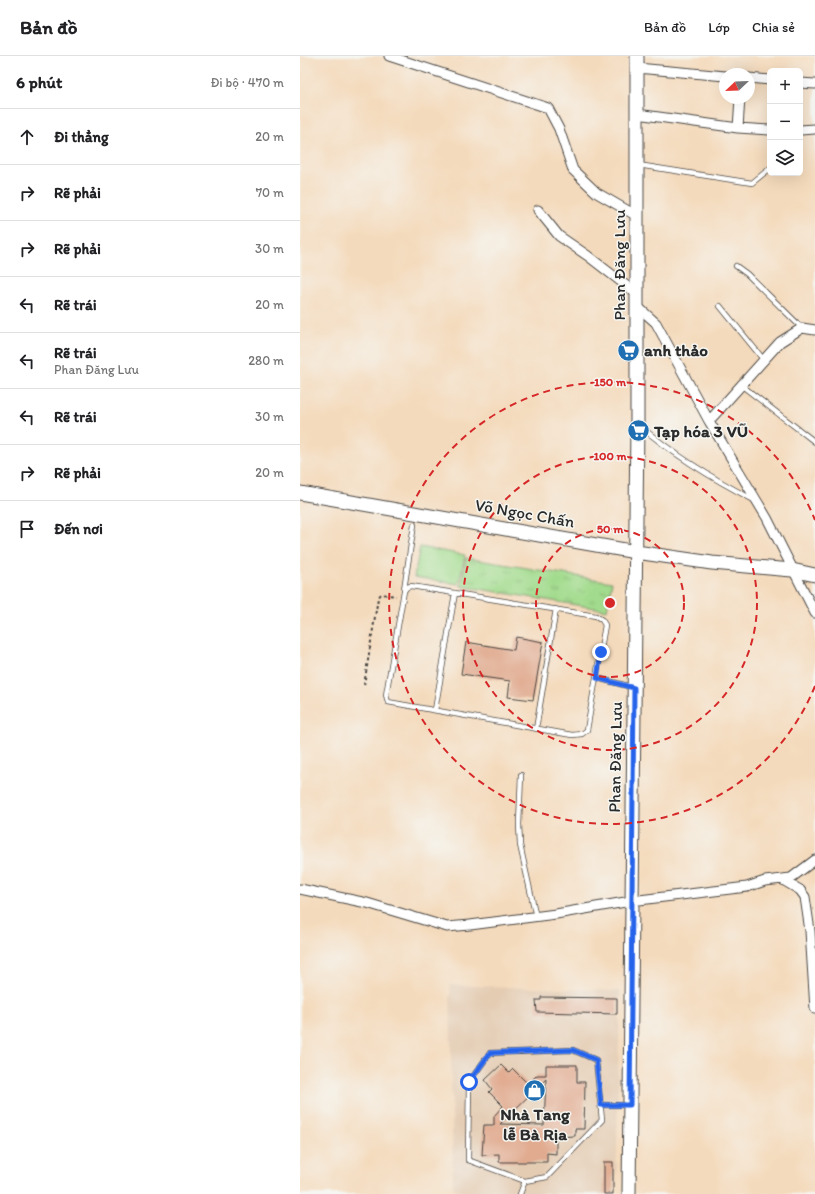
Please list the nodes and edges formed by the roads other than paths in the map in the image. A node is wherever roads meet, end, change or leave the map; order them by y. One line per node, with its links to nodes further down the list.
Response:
1 (389, 56): 17 (street)
2 (637, 62): 3 (street); 9 (street, Phan Đăng Lưu)
3 (719, 75)
4 (755, 79): 5 (street)
5 (767, 80)
6 (803, 83): 7 (street)
7 (815, 84)
8 (740, 104): 10 (street)
9 (637, 114): 10 (street); 14 (street, Phan Đăng Lưu)
10 (738, 128): 12 (street)
11 (815, 129): 13 (street)
12 (767, 130)
13 (803, 130)
14 (636, 165): 15 (lane); 17 (street, Phan Đăng Lưu)
15 (767, 171)
16 (538, 210): 19 (street)
17 (636, 216): 19 (street, Phan Đăng Lưu)
18 (736, 266): 21 (lane)
19 (637, 300): 25 (street); 26 (street, Phan Đăng Lưu)
20 (720, 306): 23 (lane)
21 (802, 328): 22 (street); 23 (street)
22 (815, 330)
23 (763, 359): 24 (street)
24 (741, 385): 25 (street); 27 (lane)
25 (709, 421): 29 (street)
26 (637, 423): 29 (lane); 31 (street, Phan Đăng Lưu)
27 (815, 442)
28 (300, 493): 31 (street, Võ Ngọc Chấn)
29 (758, 502): 32 (street)
30 (414, 525): 34 (lane)
31 (636, 552): 32 (street, Võ Ngọc Chấn); 39 (street, Phan Đăng Lưu)
32 (792, 570): 33 (street, Võ Ngọc Chấn); 37 (street)
33 (815, 575)
34 (404, 591): 35 (lane); 40 (lane)
35 (455, 593): 36 (lane); 40 (lane)
36 (556, 609): 38 (lane); 41 (lane)
37 (815, 614)
38 (597, 678): 39 (lane); 41 (lane)
39 (634, 688): 46 (street, Phan Đăng Lưu)
40 (435, 710): 41 (lane)
41 (536, 729)
42 (521, 774): 47 (lane)
43 (815, 860): 44 (street)
44 (783, 880): 46 (street); 48 (street)
45 (300, 889): 47 (street)
46 (631, 901): 47 (street); 50 (street, Phan Đăng Lưu)
47 (536, 917)
48 (815, 1009)
49 (601, 1105): 50 (lane); 51 (lane); 51 (lane)
50 (630, 1105): 53 (street, Phan Đăng Lưu)
51 (525, 1181): 52 (lane)
52 (520, 1194)
53 (629, 1194)

